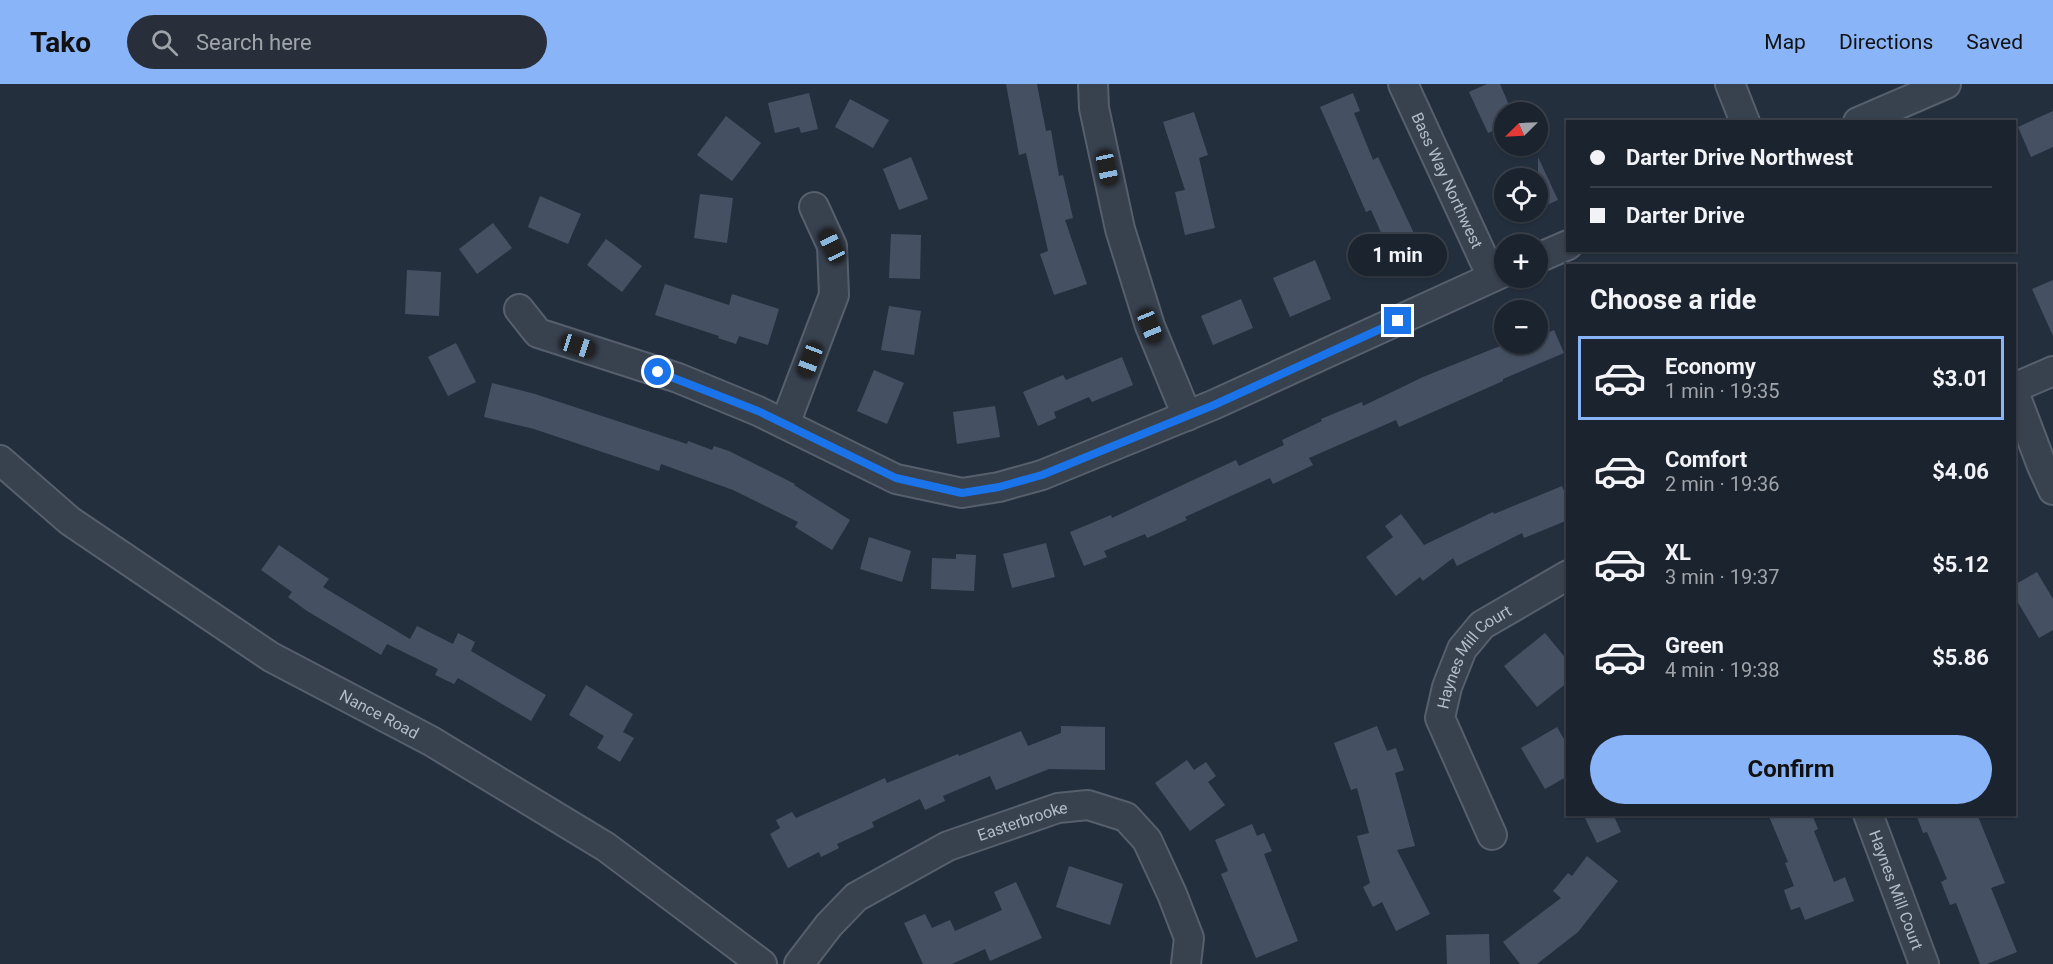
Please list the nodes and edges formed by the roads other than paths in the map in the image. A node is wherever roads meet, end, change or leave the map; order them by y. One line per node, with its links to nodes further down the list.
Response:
1 (1093, 84): 16 (street)
2 (1403, 84): 10 (street, Bass Way Northwest)
3 (1730, 84): 5 (street)
4 (1946, 84): 6 (street)
5 (1744, 120)
6 (1863, 120)
7 (814, 207): 17 (street)
8 (1566, 246): 9 (street)
9 (1548, 254)
10 (1494, 266)
11 (1494, 276): 16 (street)
12 (519, 309): 17 (street)
13 (2053, 371): 14 (street)
14 (2016, 389)
15 (2016, 395): 19 (street)
16 (1187, 416): 17 (street)
17 (785, 424)
18 (0, 460): 23 (street, Nance Road)
19 (2053, 490)
20 (1566, 576): 22 (street, Haynes Mill Court)
21 (1869, 816): 26 (street, Haynes Mill Court)
22 (1492, 835)
23 (762, 964)
24 (799, 964): 25 (street, Easterbrooke)
25 (1186, 964)
26 (1924, 964)

